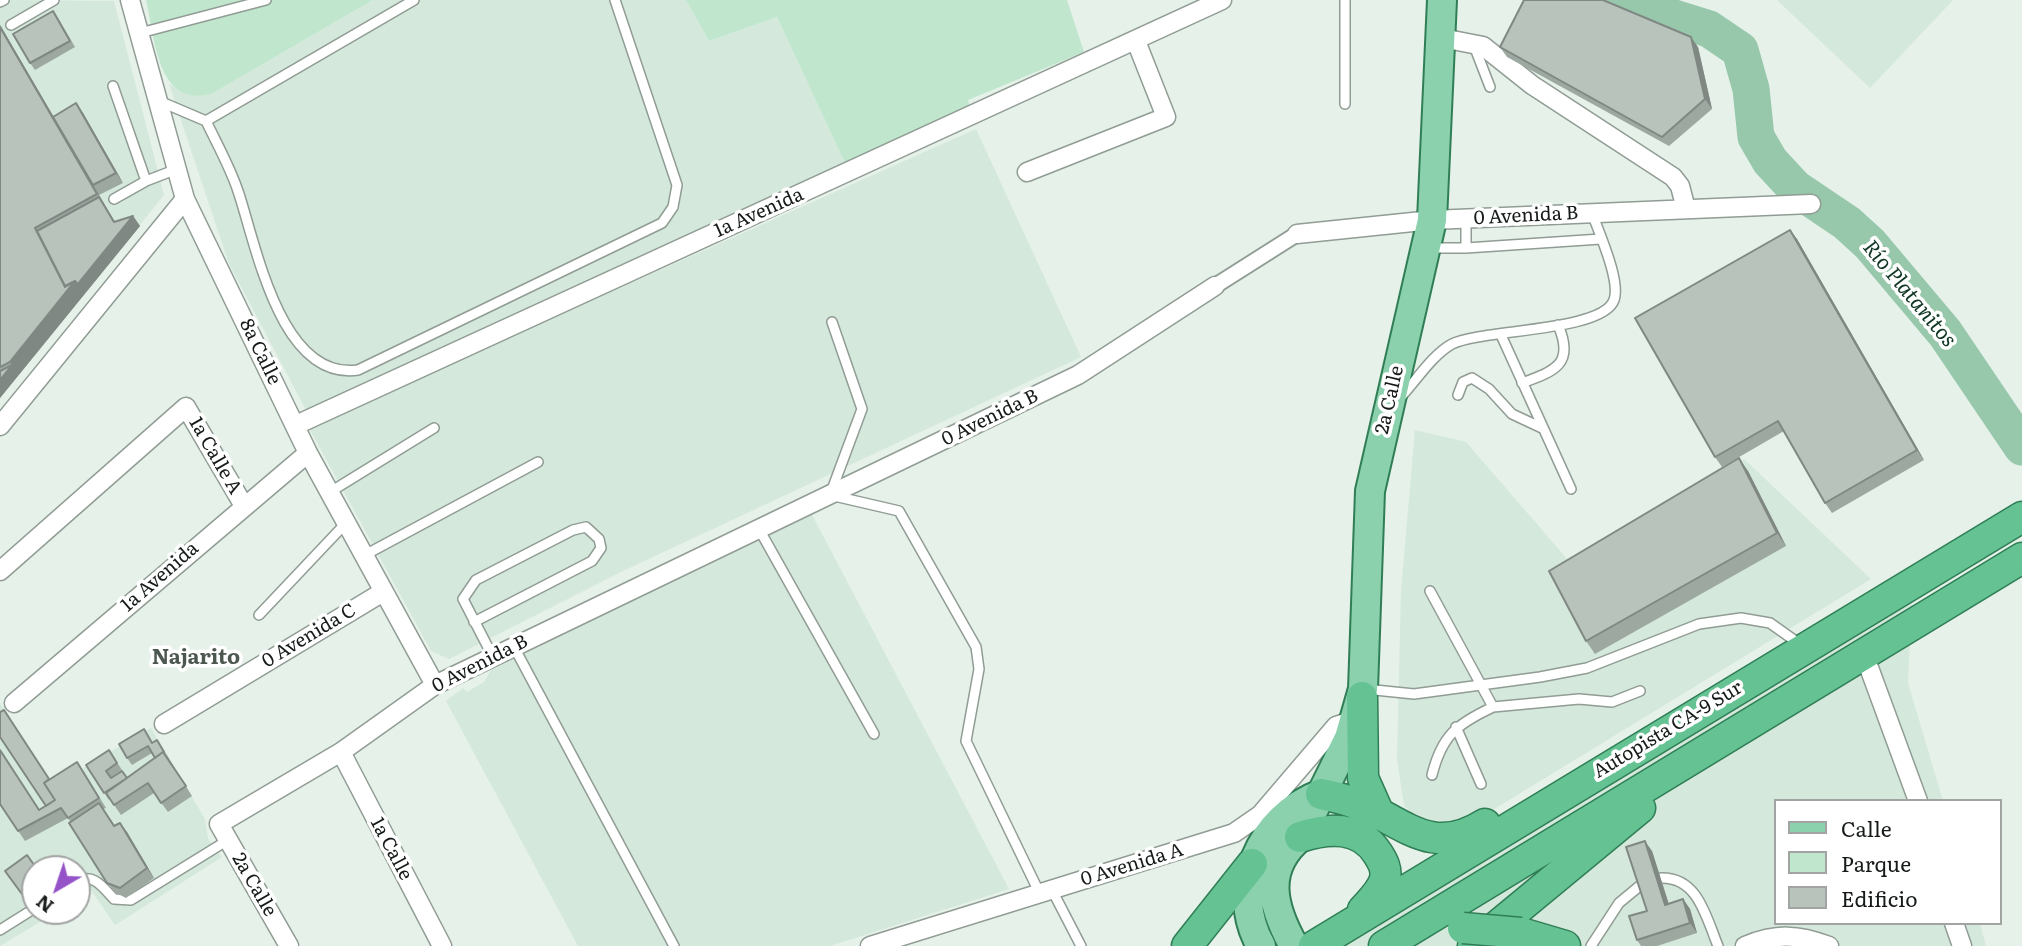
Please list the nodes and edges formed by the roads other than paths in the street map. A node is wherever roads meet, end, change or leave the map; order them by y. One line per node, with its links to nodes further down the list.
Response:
1 (130, 0): 10 (street, 8a Calle)
2 (266, 0): 10 (lane)
3 (414, 0): 18 (lane)
4 (615, 0): 18 (lane)
5 (1222, 0): 12 (street, 1a Avenida)
6 (1345, 0): 17 (lane)
7 (1442, 0): 11 (main road, 2a Calle)
8 (50, 1): 9 (lane)
9 (11, 24)
10 (139, 33): 16 (street, 8a Calle)
11 (1442, 38): 13 (street); 28 (main road, 2a Calle)
12 (1136, 41): 20 (street); 40 (street, 1a Avenida)
13 (1473, 43): 15 (lane); 25 (street)
14 (113, 86): 21 (lane)
15 (1490, 87)
16 (158, 100): 18 (lane); 19 (street, 8a Calle)
17 (1345, 104)
18 (206, 121)
19 (177, 169): 21 (lane); 23 (street, 8a Calle)
20 (1027, 172)
21 (146, 181): 22 (lane)
22 (114, 199)
23 (185, 199): 40 (street, 8a Calle); 41 (street)
24 (1811, 204): 25 (street, 0 Avenida B)
25 (1686, 209): 26 (street, 0 Avenida B)
26 (1592, 213): 27 (street, 0 Avenida B); 30 (lane)
27 (1466, 219): 28 (street, 0 Avenida B); 32 (lane)
28 (1432, 220): 29 (street, 0 Avenida B); 31 (main road, 2a Calle)
29 (1297, 234): 33 (street, 0 Avenida B)
30 (1601, 239): 32 (lane); 35 (lane)
31 (1425, 248): 32 (lane); 39 (main road, 2a Calle)
32 (1466, 248)
33 (1215, 286): 48 (street, 0 Avenida B)
34 (832, 322): 48 (lane)
35 (1558, 325): 36 (lane); 37 (lane)
36 (1501, 335): 37 (lane); 39 (lane)
37 (1522, 383): 43 (lane)
38 (1458, 395): 43 (lane)
39 (1387, 412): 67 (main road, 2a Calle)
40 (296, 425): 44 (street, 8a Calle)
41 (0, 426)
42 (434, 428): 47 (lane)
43 (1542, 429): 46 (lane)
44 (308, 453): 47 (street, 8a Calle); 49 (street, 1a Avenida)
45 (538, 461): 53 (lane)
46 (1571, 489)
47 (330, 492): 51 (street, 8a Calle)
48 (830, 495): 52 (street, 0 Avenida B); 88 (lane)
49 (244, 506): 55 (street, 1a Calle A); 68 (street, 1a Avenida)
50 (2022, 517): 61 (highway, Autopista CA-9 Sur)
51 (346, 523): 53 (street, 8a Calle); 58 (lane)
52 (759, 529): 60 (street, 0 Avenida B); 73 (lane)
53 (363, 556): 57 (street, 8a Calle)
54 (2022, 558): 62 (highway, Autopista CA-9 Sur)
55 (0, 570)
56 (1430, 591): 65 (lane)
57 (383, 592): 64 (street, 8a Calle); 70 (street, 0 Avenida C)
58 (259, 615)
59 (474, 622): 59 (lane); 63 (lane)
60 (514, 647): 63 (street, 0 Avenida B); 97 (lane)
61 (1805, 647): 65 (lane); 76 (highway, Autopista CA-9 Sur)
62 (1864, 654): 72 (highway, Autopista CA-9 Sur); 79 (street)
63 (493, 657): 64 (street, 0 Avenida B)
64 (435, 685): 74 (street, 0 Avenida B)
65 (1481, 685): 67 (lane); 69 (lane)
66 (1640, 691): 69 (lane)
67 (1360, 702): 78 (main road, 2a Calle); 80 (highway); 88 (street, 0 Avenida A)
68 (13, 703)
69 (1493, 706): 71 (lane)
70 (164, 724)
71 (1456, 727): 75 (lane); 77 (lane)
72 (1738, 730): 93 (highway); 94 (highway, Autopista CA-9 Sur)
73 (874, 734)
74 (341, 752): 81 (street, 0 Avenida B); 96 (street, 1a Calle)
75 (1432, 775)
76 (1584, 781): 80 (highway); 92 (highway, Autopista CA-9 Sur)
77 (1481, 784)
78 (1321, 794): 80 (highway); 82 (main road, 2a Calle); 84 (main road)
79 (1917, 799)
80 (1379, 814)
81 (219, 824): 83 (street, 2a Calle)
82 (1300, 836): 92 (highway); 102 (main road, 2a Calle)
83 (228, 840): 85 (lane); 95 (street, 2a Calle)
84 (1252, 864): 100 (highway); 101 (main road)
85 (91, 878)
86 (1661, 878): 105 (lane)
87 (1642, 884): 104 (lane)
88 (1046, 892): 98 (street, 0 Avenida A); 99 (lane)
89 (21, 917): 90 (lane)
90 (0, 930)
91 (1954, 933): 108 (street)
92 (1330, 937)
93 (1468, 937): 94 (highway); 103 (highway, bridge)
94 (1386, 945)
95 (289, 946)
96 (442, 946)
97 (674, 946)
98 (870, 946)
99 (1081, 946)
100 (1187, 946)
101 (1261, 946)
102 (1294, 946)
103 (1565, 946)
104 (1591, 946)
105 (1718, 946)
106 (1745, 946): 107 (street)
107 (1829, 946)
108 (1962, 946)

